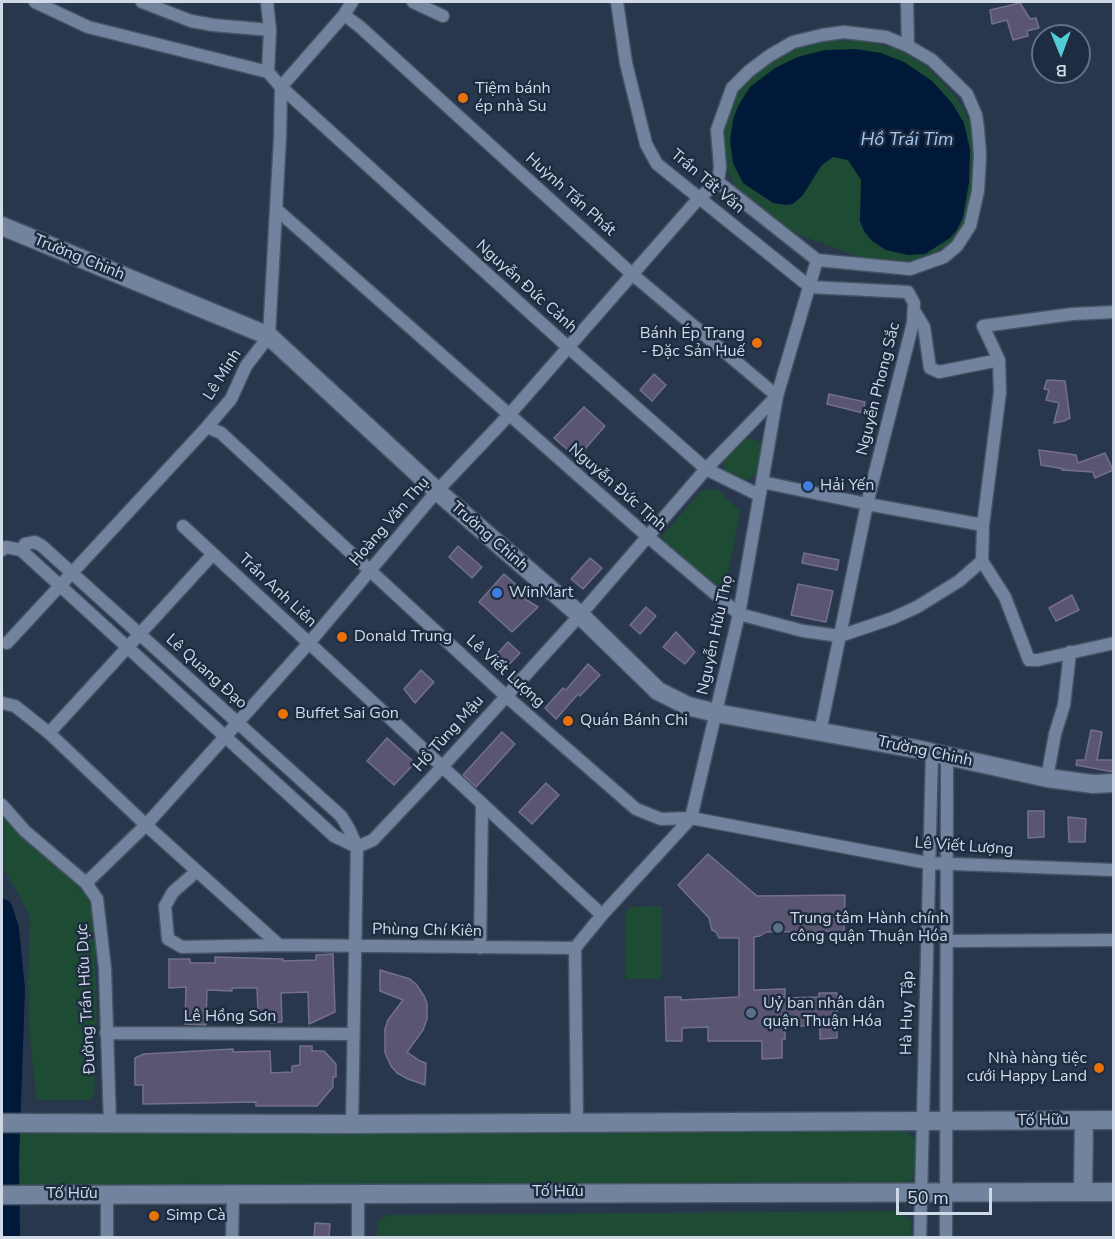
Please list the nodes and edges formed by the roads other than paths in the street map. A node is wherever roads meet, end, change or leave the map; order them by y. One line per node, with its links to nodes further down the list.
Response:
1 (35, 2): 12 (street)
2 (142, 2): 10 (street)
3 (267, 2): 10 (street)
4 (352, 2): 8 (street)
5 (413, 2): 9 (street)
6 (617, 2): 15 (street, Trần Tất Văn)
7 (907, 2): 11 (street)
8 (344, 15): 13 (street); 20 (street, Huỳnh Tấn Phát)
9 (442, 16)
10 (270, 30): 12 (street)
11 (908, 46): 14 (street); 19 (street)
12 (268, 72): 13 (street, Nguyễn Đức Cảnh)
13 (281, 87): 16 (street); 26 (street, Nguyễn Đức Cảnh)
14 (718, 182): 15 (street, Hoàng Văn Thụ); 18 (street)
15 (699, 198): 20 (street, Hoàng Văn Thụ); 21 (street, Trần Tất Văn)
16 (276, 209): 25 (street); 29 (street, Nguyễn Đức Tịnh)
17 (2, 226): 25 (main road, Trường Chinh)
18 (817, 260): 19 (street); 21 (street, Nguyễn Hữu Thọ)
19 (910, 269): 22 (street)
20 (632, 274): 26 (street, Hoàng Văn Thụ); 28 (street, Huỳnh Tấn Phát)
21 (810, 287): 22 (street); 28 (street, Nguyễn Hữu Thọ)
22 (908, 292): 23 (street, Nguyễn Phong Sắc)
23 (915, 312): 27 (street); 35 (street, Nguyễn Phong Sắc)
24 (1113, 312): 27 (street)
25 (269, 336): 30 (street, Lê Minh); 33 (main road, Trường Chinh)
26 (569, 348): 29 (street, Hoàng Văn Thụ); 31 (street, Nguyễn Đức Cảnh)
27 (999, 360): 36 (street)
28 (777, 396): 31 (street, Hồ Tùng Mậu); 32 (street, Nguyễn Hữu Thọ)
29 (509, 415): 33 (street, Hoàng Văn Thụ); 38 (street, Nguyễn Đức Tịnh)
30 (207, 427): 43 (street, Lê Viết Lượng); 44 (street, Lê Minh)
31 (706, 469): 34 (street, Nguyễn Đức Cảnh); 38 (street, Hồ Tùng Mậu)
32 (762, 482): 34 (street, Nguyễn Hữu Thọ); 35 (street)
33 (437, 492): 43 (street, Hoàng Văn Thụ); 47 (main road, Trường Chinh)
34 (759, 495): 46 (street, Nguyễn Hữu Thọ)
35 (867, 504): 36 (street); 49 (street, Nguyễn Phong Sắc)
36 (982, 525): 42 (street)
37 (183, 526): 41 (street)
38 (647, 536): 46 (street, Nguyễn Đức Tịnh); 47 (street, Hồ Tùng Mậu)
39 (4, 548): 40 (street, Lê Quang Đạo)
40 (21, 550): 44 (street, Lê Quang Đạo); 45 (street, Lê Quang Đạo)
41 (213, 554): 48 (street, Trần Anh Liên); 51 (street, Trần Anh Liên)
42 (981, 561): 49 (street, Nguyễn Đức Tịnh); 54 (street)
43 (369, 571): 51 (street, Hoàng Văn Thụ); 55 (street, Lê Viết Lượng)
44 (72, 573): 45 (street, Lê Minh); 48 (street, Lê Quang Đạo)
45 (59, 586): 50 (street, Lê Minh); 53 (street, Lê Quang Đạo)
46 (739, 614): 49 (street, Nguyễn Đức Tịnh); 57 (street, Nguyễn Hữu Thọ)
47 (580, 615): 55 (street, Hồ Tùng Mậu); 57 (main road, Trường Chinh)
48 (140, 634): 53 (street, Trần Anh Liên); 58 (street, Lê Quang Đạo)
49 (840, 636): 59 (street, Nguyễn Phong Sắc)
50 (7, 643)
51 (309, 643): 58 (street, Hoàng Văn Thụ); 63 (street, Trần Anh Liên)
52 (1113, 643): 54 (street)
53 (129, 647): 60 (street, Trần Anh Liên); 61 (street, Lê Quang Đạo)
54 (1070, 652): 64 (street)
55 (506, 696): 63 (street, Hồ Tùng Mậu); 68 (street, Lê Viết Lượng)
56 (2, 704): 60 (street)
57 (716, 713): 59 (main road, Trường Chinh); 68 (street, Nguyễn Hữu Thọ)
58 (237, 722): 61 (street, Hoàng Văn Thụ); 70 (street, Lê Quang Đạo)
59 (820, 732): 62 (main road, Trường Chinh)
60 (49, 733): 69 (street)
61 (226, 735): 69 (street, Hoàng Văn Thụ); 70 (street, Lê Quang Đạo)
62 (939, 754): 64 (main road, Trường Chinh); 71 (street, Hà Huy Tập); 72 (street)
63 (442, 767): 67 (street, Trần Anh Liên); 70 (street, Hồ Tùng Mậu)
64 (1047, 778): 65 (main road, Trường Chinh)
65 (1113, 783)
66 (2, 805): 75 (street, Đường Trần Hữu Dực)
67 (483, 805): 76 (street, Trần Anh Liên); 81 (street)
68 (691, 818): 71 (street, Lê Viết Lượng); 76 (street, Nguyễn Hữu Thọ)
69 (146, 825): 74 (street); 75 (street, Hoàng Văn Thụ)
70 (357, 847): 80 (street, Lê Quang Đạo)
71 (928, 863): 72 (street, Lê Viết Lượng); 87 (street, Hà Huy Tập)
72 (948, 865): 73 (street, Lê Viết Lượng); 78 (street)
73 (1113, 870)
74 (197, 871): 79 (street); 79 (street, Phùng Chí Kiên)
75 (86, 884): 83 (street, Đường Trần Hữu Dực)
76 (602, 915): 82 (street, Nguyễn Hữu Thọ)
77 (1113, 940): 78 (street)
78 (947, 941): 88 (street)
79 (279, 945): 80 (street, Phùng Chí Kiên)
80 (355, 946): 81 (street, Phùng Chí Kiên); 84 (street, Lê Quang Đạo)
81 (480, 948): 82 (street, Phùng Chí Kiên)
82 (575, 948): 90 (street)
83 (106, 1033): 84 (street, Lê Hồng Sơn); 91 (street, Đường Trần Hữu Dực)
84 (353, 1034): 92 (street, Lê Quang Đạo)
85 (1084, 1120): 86 (main road, Tố Hữu); 88 (main road, Tố Hữu); 95 (main road)
86 (1113, 1120)
87 (923, 1122): 88 (main road, Tố Hữu); 90 (main road, Tố Hữu); 93 (street, Hà Huy Tập)
88 (946, 1122): 94 (street)
89 (2, 1123): 91 (main road, Tố Hữu)
90 (577, 1123): 92 (main road, Tố Hữu)
91 (110, 1124): 92 (main road, Tố Hữu)
92 (352, 1124)
93 (921, 1191): 94 (main road, Tố Hữu); 97 (main road, Tố Hữu); 104 (street, Hà Huy Tập)
94 (946, 1191): 95 (main road, Tố Hữu); 105 (street)
95 (1083, 1191): 96 (main road, Tố Hữu)
96 (1113, 1192)
97 (358, 1193): 100 (main road, Tố Hữu); 103 (street)
98 (2, 1195): 99 (main road, Tố Hữu)
99 (107, 1195): 100 (main road, Tố Hữu); 101 (street)
100 (233, 1195): 102 (street)
101 (107, 1238)
102 (232, 1238)
103 (358, 1238)
104 (920, 1238)
105 (946, 1238)

